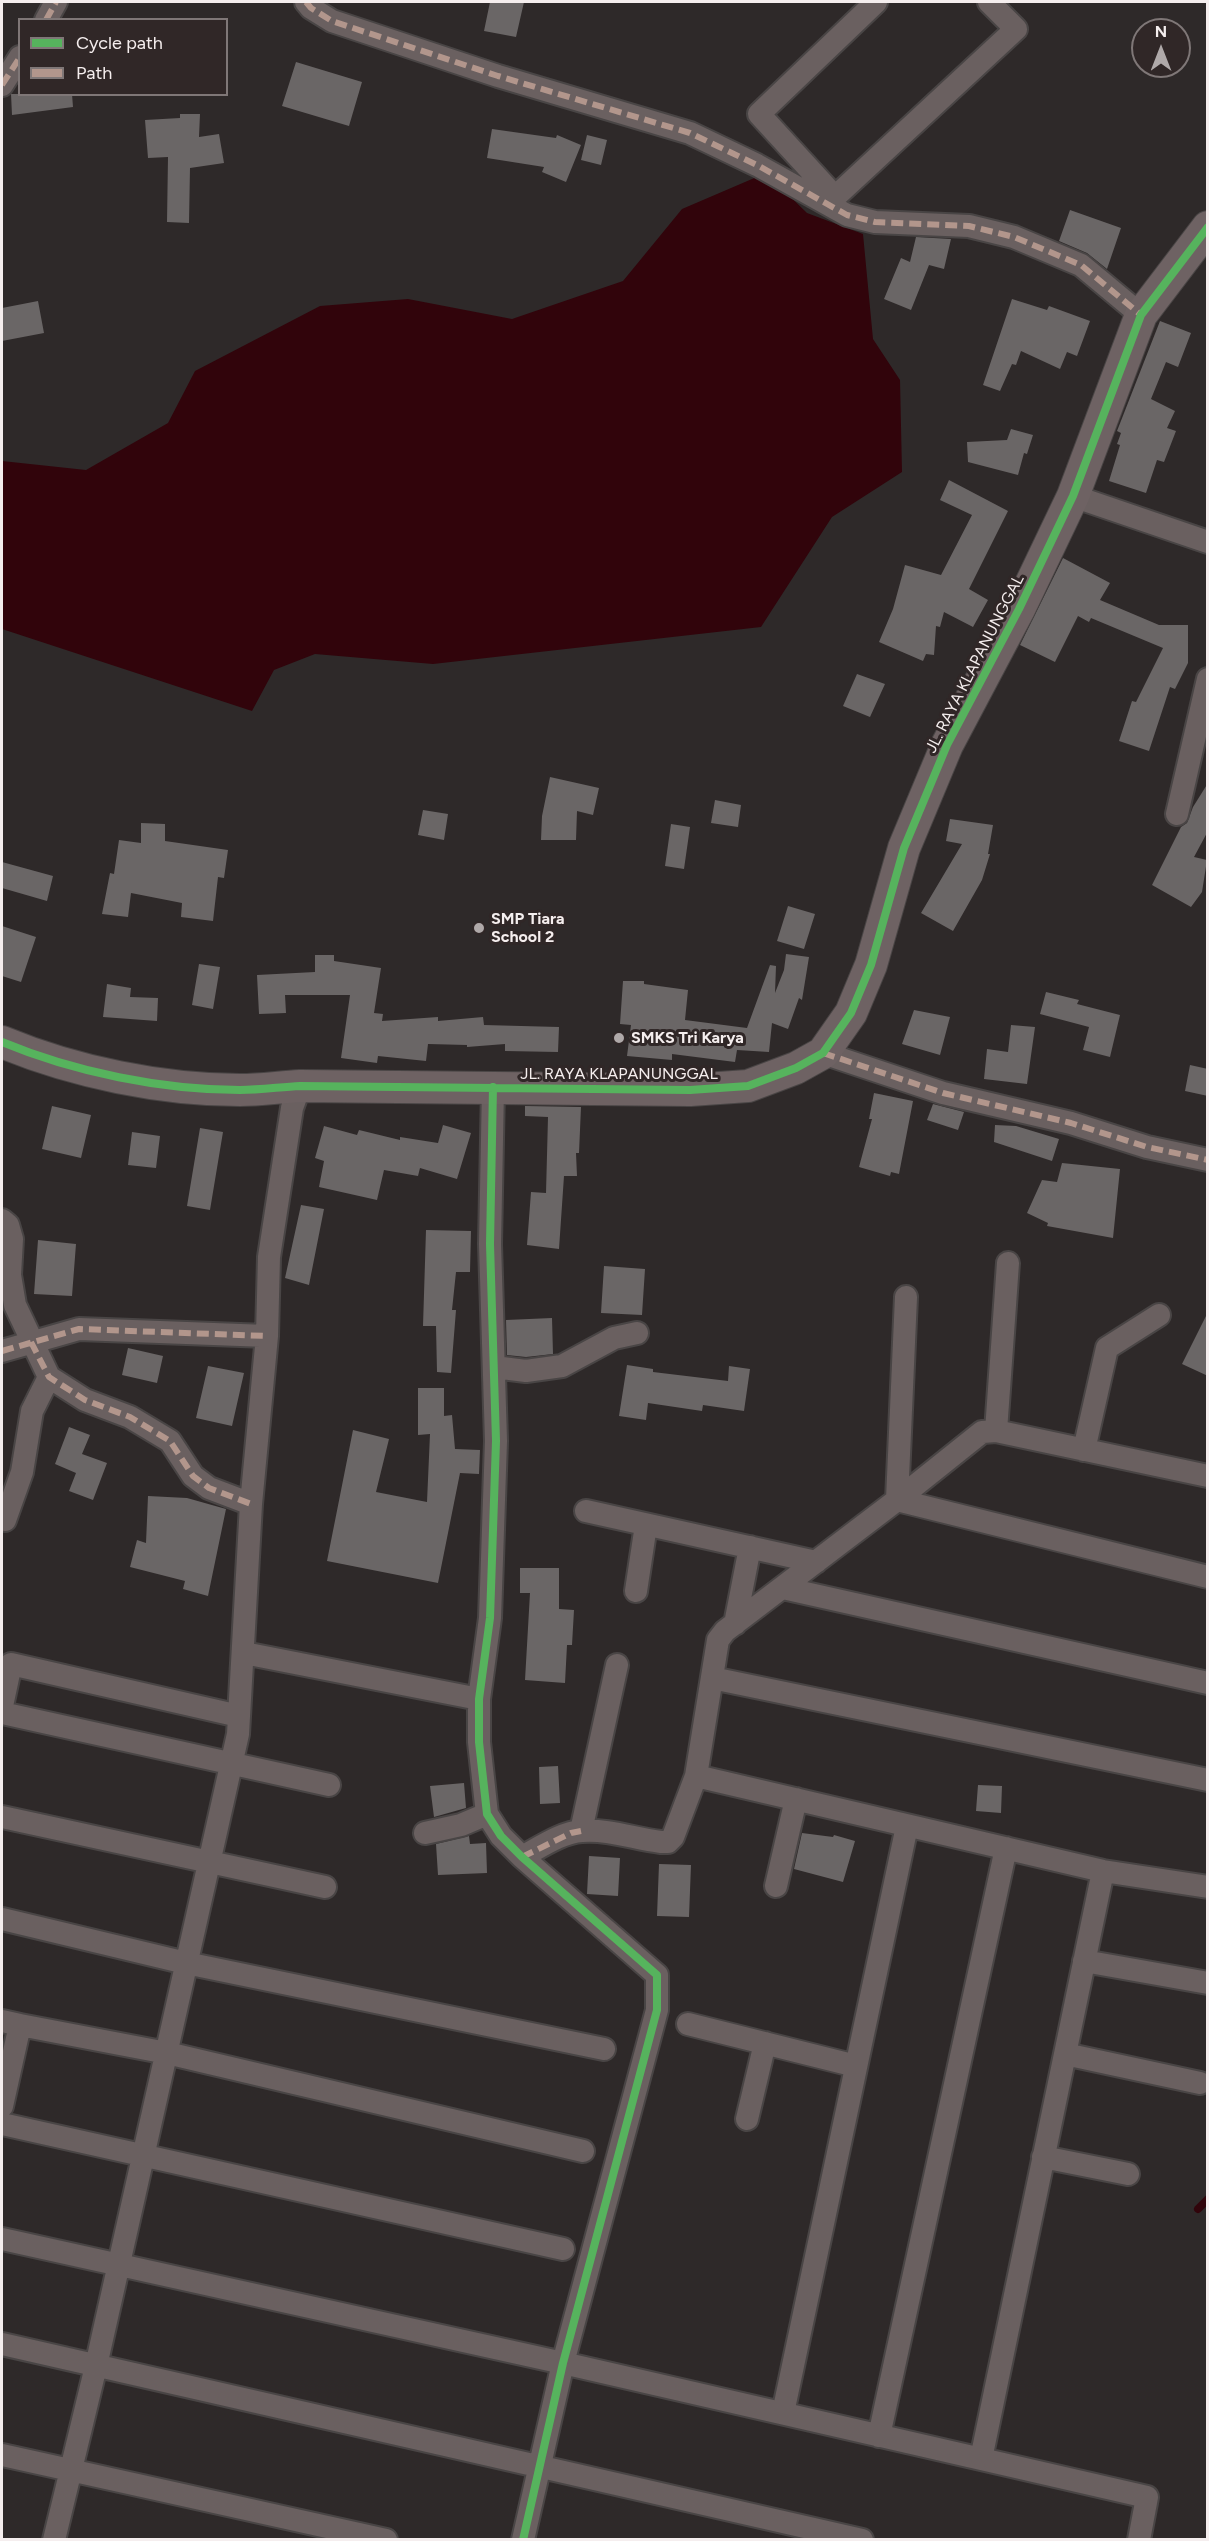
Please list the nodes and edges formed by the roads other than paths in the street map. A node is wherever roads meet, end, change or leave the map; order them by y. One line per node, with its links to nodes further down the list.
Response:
1 (56, 2): 5 (street)
2 (306, 2): 9 (street)
3 (876, 2): 4 (street)
4 (989, 2)
5 (47, 18)
6 (18, 60): 7 (street)
7 (2, 86)
8 (1208, 226): 9 (street, JL. RAYA KLAPANUNGGAL)
9 (1142, 315): 10 (street, JL. RAYA KLAPANUNGGAL)
10 (1073, 496): 11 (street); 15 (street, JL. RAYA KLAPANUNGGAL)
11 (1208, 542)
12 (1208, 679): 13 (street)
13 (1177, 814)
14 (2, 1042): 16 (street, JL. RAYA KLAPANUNGGAL)
15 (823, 1053): 17 (street, JL. RAYA KLAPANUNGGAL); 18 (street)
16 (300, 1086): 17 (street, JL. RAYA KLAPANUNGGAL); 24 (street)
17 (493, 1087): 27 (street)
18 (1208, 1160)
19 (2, 1220): 25 (street)
20 (1008, 1263): 29 (street)
21 (906, 1297): 32 (street)
22 (1159, 1315): 30 (street)
23 (637, 1333): 27 (street)
24 (267, 1336): 25 (street); 33 (street)
25 (32, 1341): 26 (street); 28 (street)
26 (2, 1351)
27 (494, 1367): 47 (street)
28 (49, 1377): 33 (street); 35 (street)
29 (996, 1431): 30 (street); 32 (street)
30 (1084, 1450): 31 (street)
31 (1208, 1476)
32 (897, 1500): 38 (street); 39 (street)
33 (251, 1504): 43 (street)
34 (586, 1511): 36 (street)
35 (5, 1520)
36 (646, 1525): 37 (street); 41 (street)
37 (750, 1548): 38 (street); 42 (street)
38 (816, 1562): 40 (street)
39 (1208, 1577)
40 (783, 1588): 42 (street); 46 (street)
41 (636, 1591)
42 (735, 1624): 45 (street)
43 (244, 1653): 47 (street); 50 (street)
44 (618, 1665): 59 (street)
45 (712, 1678): 52 (street); 53 (street)
46 (1208, 1683)
47 (479, 1700): 56 (street)
48 (2, 1706): 50 (street)
49 (2, 1713): 51 (street)
50 (239, 1716): 51 (street)
51 (231, 1765): 54 (street); 63 (street)
52 (696, 1776): 55 (street); 59 (street)
53 (1208, 1780)
54 (329, 1785)
55 (796, 1799): 58 (street); 65 (street)
56 (488, 1814): 60 (street); 62 (street)
57 (2, 1817): 63 (street)
58 (907, 1826): 61 (street); 78 (street)
59 (581, 1831): 62 (street)
60 (425, 1833)
61 (1006, 1848): 64 (street); 94 (street)
62 (522, 1857): 91 (street)
63 (209, 1863): 66 (street); 70 (street)
64 (1103, 1871): 67 (street); 69 (street)
65 (776, 1886)
66 (325, 1887)
67 (1208, 1887)
68 (2, 1919): 70 (street)
69 (1084, 1961): 71 (street); 77 (street)
70 (186, 1963): 75 (street); 76 (street)
71 (1208, 1983)
72 (11, 2023): 76 (street); 80 (street)
73 (688, 2024): 74 (street)
74 (765, 2043): 78 (street); 81 (street)
75 (604, 2049)
76 (167, 2053): 83 (street); 84 (street)
77 (1065, 2054): 79 (street); 85 (street)
78 (856, 2066): 93 (street)
79 (1200, 2083)
80 (2, 2106)
81 (747, 2119)
82 (2, 2124): 84 (street)
83 (583, 2151)
84 (142, 2155): 88 (street); 89 (street)
85 (1044, 2157): 86 (street); 96 (street)
86 (1128, 2174)
87 (2, 2239): 89 (street)
88 (563, 2249)
89 (117, 2265): 91 (street); 92 (street)
90 (2, 2344): 92 (street)
91 (563, 2363): 93 (street); 97 (street)
92 (96, 2366): 97 (street); 98 (street)
93 (783, 2413): 94 (street)
94 (879, 2436): 96 (street)
95 (2, 2455): 98 (street)
96 (981, 2459): 103 (street)
97 (541, 2466): 101 (street); 102 (street)
98 (69, 2470): 99 (street); 100 (street)
99 (54, 2540)
100 (386, 2540)
101 (523, 2540)
102 (862, 2540)
103 (1139, 2540)

